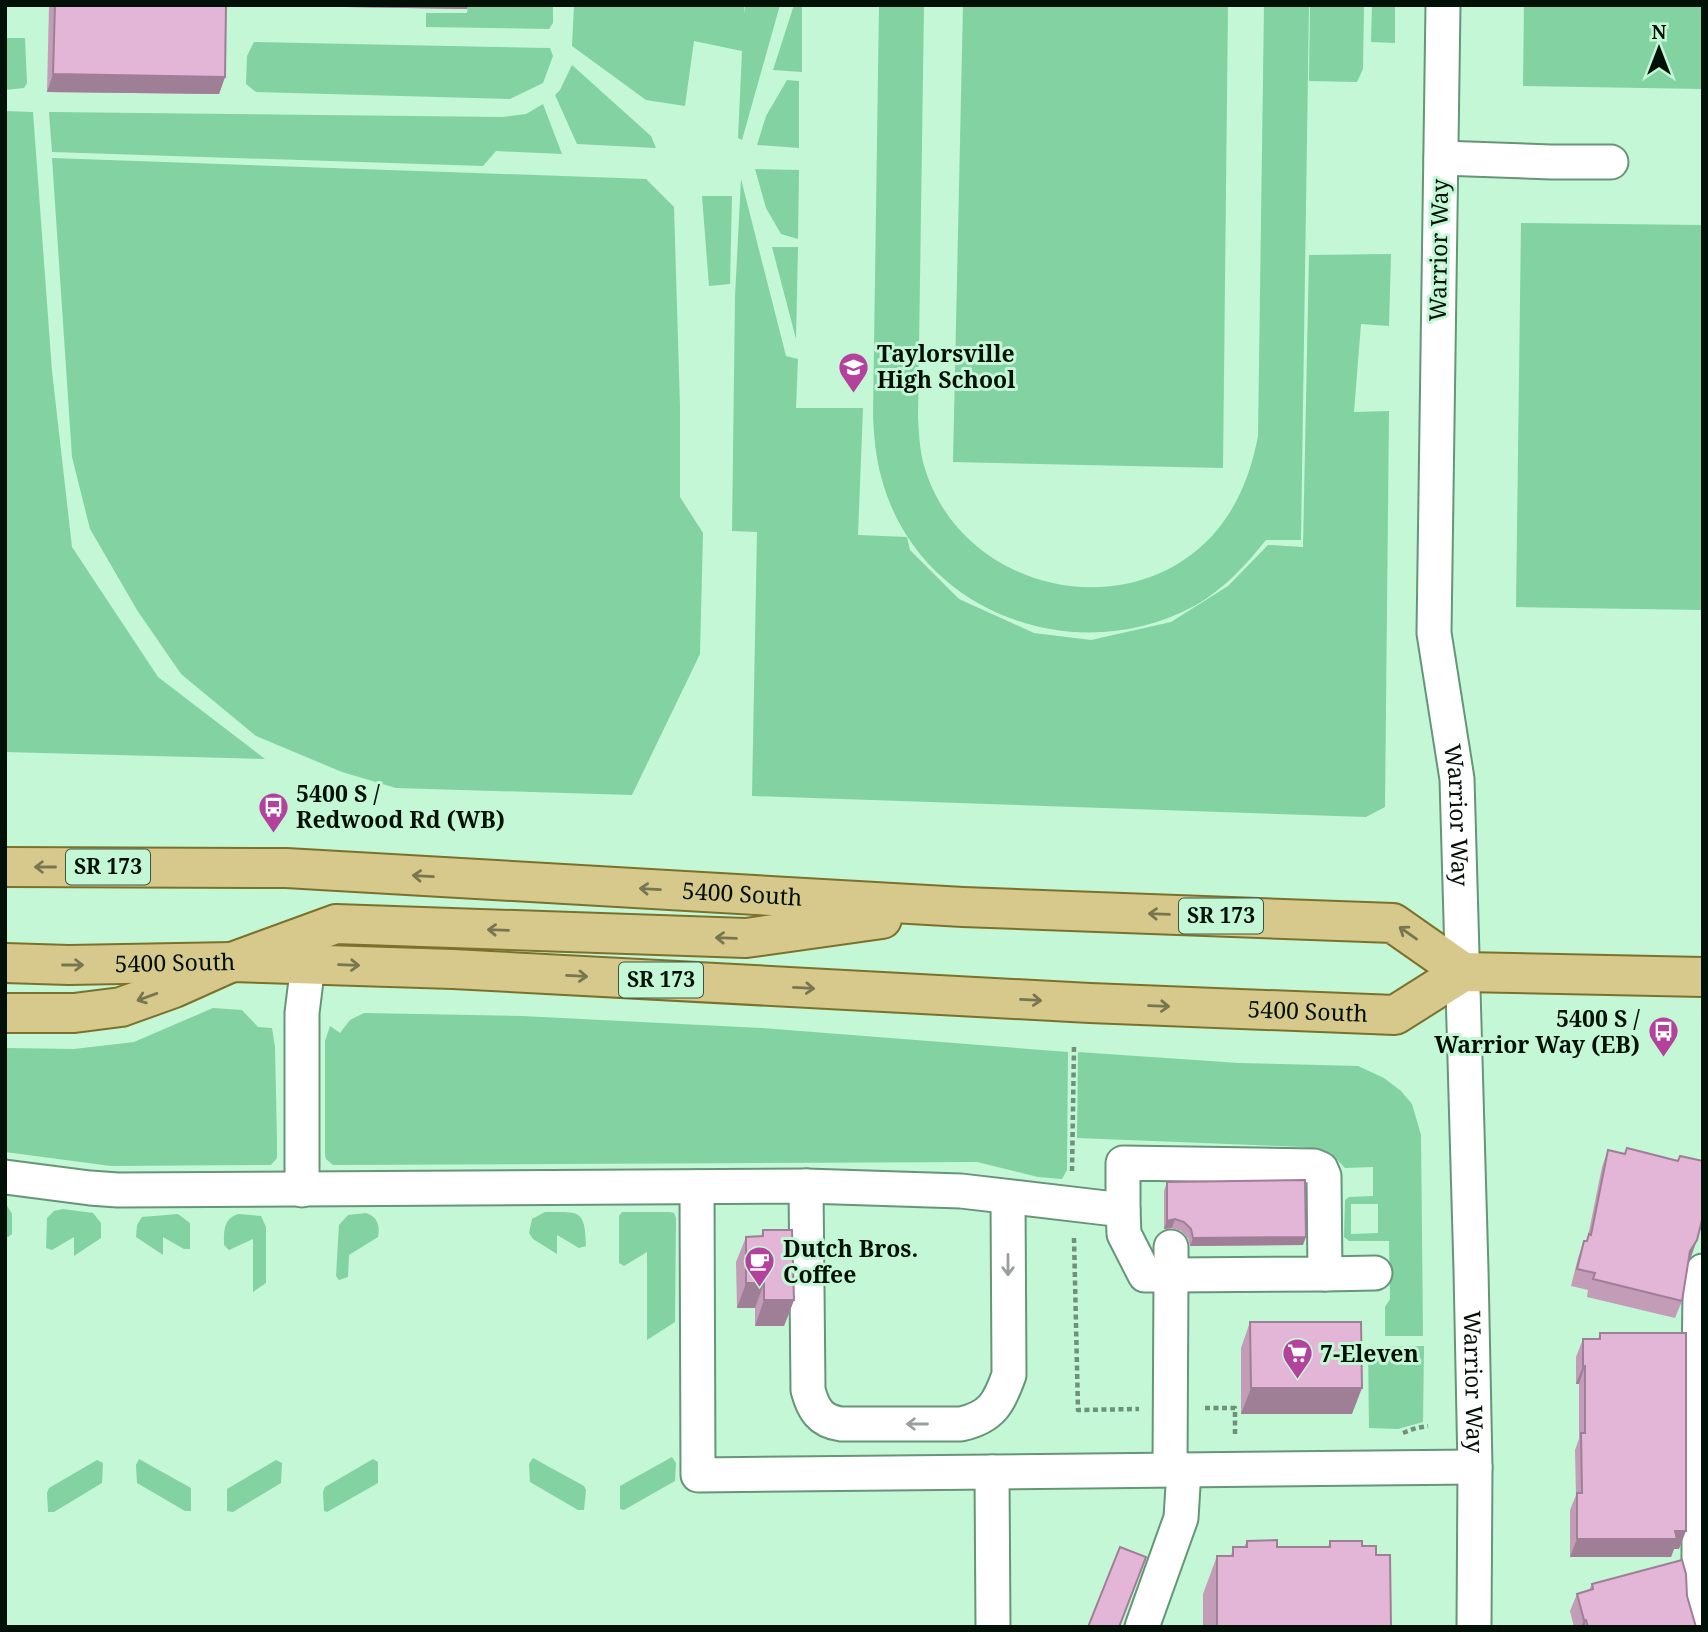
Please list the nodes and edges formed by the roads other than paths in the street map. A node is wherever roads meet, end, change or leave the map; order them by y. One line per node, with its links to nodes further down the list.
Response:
1 (1443, 5): 2 (street, Warrior Way)
2 (1441, 158): 3 (street); 9 (street, Warrior Way)
3 (1611, 162)
4 (5, 867): 5 (main road, 5400 South / SR 173, one-way to 4)
5 (963, 907): 6 (main road, one-way to 6); 9 (main road, 5400 South / SR 173, one-way to 5)
6 (232, 962): 7 (main road, 5400 South / SR 173, one-way to 6); 8 (main road, 5400 South / SR 173); 11 (main road, one-way to 11)
7 (5, 963)
8 (308, 964): 9 (main road, 5400 South / SR 173, one-way to 9); 15 (street)
9 (1463, 972): 10 (main road); 23 (street, Warrior Way)
10 (1703, 977)
11 (5, 1013)
12 (5, 1177): 15 (street)
13 (806, 1186): 14 (street); 16 (street); 16 (street, one-way to 13)
14 (697, 1187): 15 (street); 25 (street)
15 (302, 1190)
16 (1008, 1197): 17 (street)
17 (1123, 1210): 18 (street); 19 (street)
18 (1171, 1261): 19 (street); 24 (street)
19 (1306, 1264): 21 (street)
20 (1703, 1270): 22 (street)
21 (1375, 1273)
22 (1701, 1368): 26 (street)
23 (1475, 1467): 24 (street); 29 (street, Warrior Way)
24 (1177, 1470): 25 (street); 28 (street)
25 (992, 1472): 27 (street)
26 (1702, 1614)
27 (993, 1627)
28 (1142, 1627)
29 (1475, 1627)

